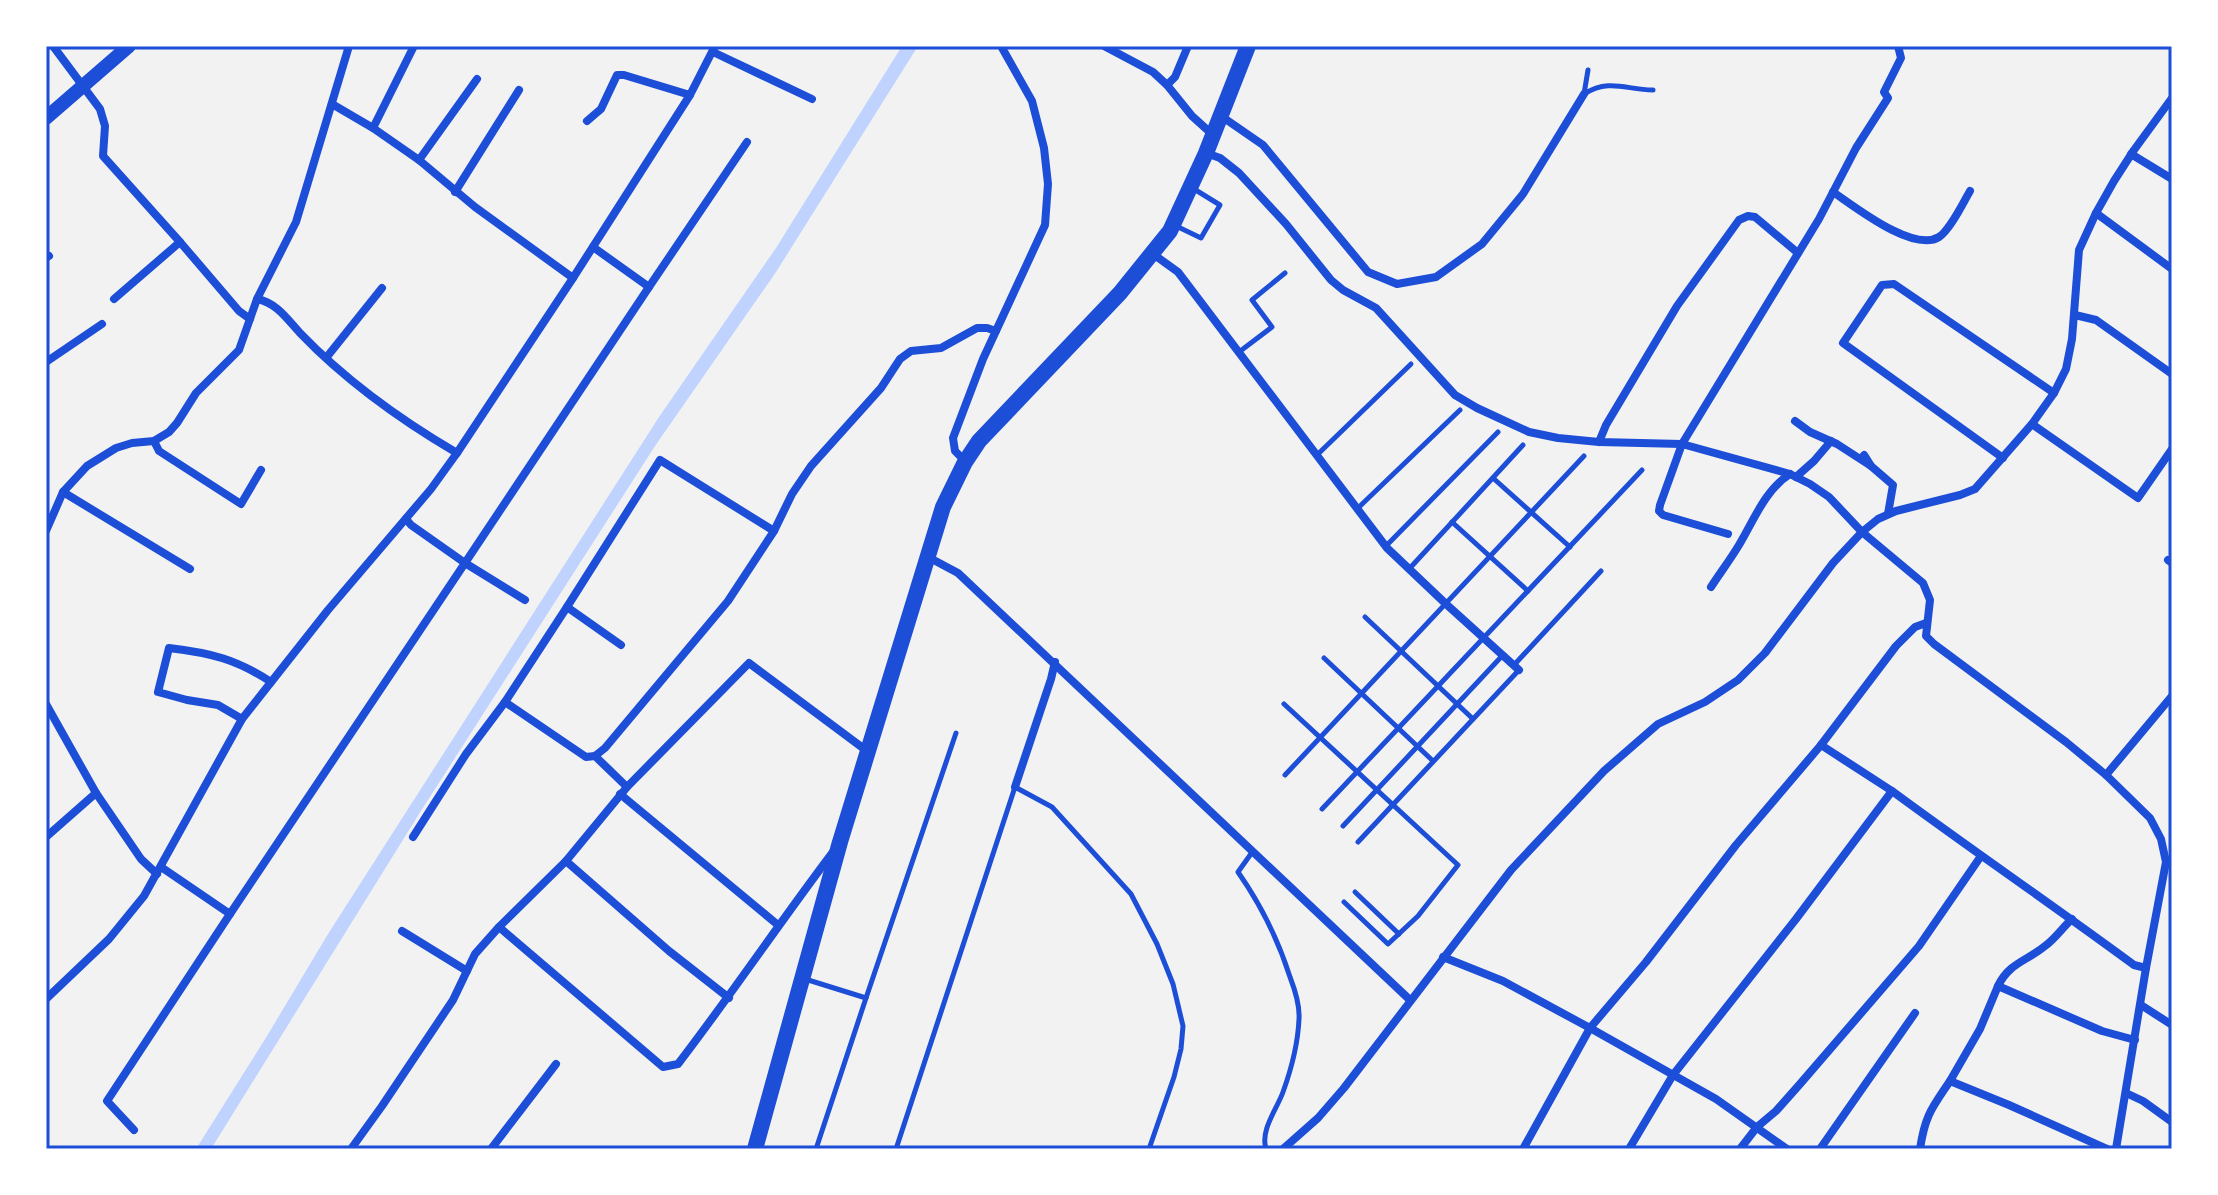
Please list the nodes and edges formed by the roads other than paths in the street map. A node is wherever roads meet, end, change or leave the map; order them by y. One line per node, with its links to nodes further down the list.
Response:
1 (53, 46): 13 (street)
2 (129, 46): 13 (street)
3 (349, 46): 21 (street)
4 (1001, 46): 52 (street)
5 (1104, 46): 14 (street)
6 (1188, 46): 14 (street)
7 (1248, 46): 22 (main road)
8 (1898, 46): 35 (street)
9 (413, 48): 25 (street)
10 (714, 49): 18 (street); 20 (street)
11 (1588, 70): 17 (lane)
12 (477, 79): 30 (street)
13 (84, 85): 23 (street); 38 (street)
14 (1167, 85): 26 (street)
15 (519, 90): 34 (street)
16 (1653, 90): 17 (lane)
17 (1584, 94): 22 (street)
18 (690, 95): 24 (street); 39 (street)
19 (2172, 98): 29 (street)
20 (812, 99)
21 (332, 104): 25 (street); 48 (street)
22 (1221, 116): 26 (main road)
23 (46, 118)
24 (587, 121)
25 (373, 128): 30 (street)
26 (1213, 135): 28 (main road)
27 (747, 142): 45 (street)
28 (1206, 153): 32 (main road); 65 (street)
29 (2131, 154): 31 (street); 36 (street)
30 (419, 160): 34 (street)
31 (2172, 179)
32 (1191, 187): 37 (main road); 37 (lane)
33 (1970, 191): 35 (street)
34 (455, 192): 44 (street)
35 (1833, 192): 40 (street)
36 (2096, 213): 42 (street); 49 (street)
37 (1173, 225): 41 (main road)
38 (180, 242): 47 (street); 50 (street)
39 (593, 247): 44 (street); 45 (street)
40 (1798, 253): 65 (street); 66 (street)
41 (1153, 254): 53 (street); 74 (main road)
42 (2172, 269)
43 (1285, 273): 53 (lane)
44 (573, 278): 69 (street)
45 (649, 287): 94 (street)
46 (382, 288): 54 (street)
47 (114, 299)
48 (257, 299): 50 (street); 54 (street)
49 (2075, 315): 57 (street); 58 (street)
50 (250, 319): 63 (street)
51 (102, 324): 55 (street)
52 (996, 331): 74 (street); 87 (street)
53 (1239, 352): 70 (street)
54 (326, 358): 69 (street)
55 (46, 362)
56 (1411, 364): 70 (lane)
57 (2172, 374)
58 (2054, 393): 61 (street); 73 (street)
59 (1460, 410): 81 (lane)
60 (1795, 421): 64 (street)
61 (2032, 424): 68 (street); 73 (street)
62 (1498, 432): 90 (lane)
63 (154, 441): 76 (street); 80 (street)
64 (1831, 441): 75 (street); 78 (street)
65 (1599, 442): 66 (street)
66 (1682, 444): 78 (street); 89 (street)
67 (1523, 445): 79 (lane)
68 (2172, 449)
69 (457, 453): 84 (street)
70 (1317, 455): 81 (street)
71 (1864, 455): 75 (street)
72 (1584, 456): 82 (lane)
73 (2003, 458): 83 (street)
74 (965, 462): 92 (main road)
75 (1871, 466): 83 (street)
76 (261, 470)
77 (1642, 470): 91 (lane)
78 (1793, 476): 88 (street); 98 (street)
79 (1493, 478): 82 (lane); 85 (lane)
80 (63, 492): 86 (street); 95 (street)
81 (1358, 508): 90 (street)
82 (1532, 512): 91 (lane); 93 (lane)
83 (1888, 514): 88 (street)
84 (406, 519): 94 (street); 112 (street)
85 (1452, 522): 93 (lane); 96 (lane)
86 (46, 531)
87 (774, 531): 102 (street); 128 (street)
88 (1862, 532): 104 (street); 158 (street)
89 (1728, 534)
90 (1386, 546): 96 (street)
91 (1570, 547): 99 (lane)
92 (928, 557): 110 (street); 127 (main road)
93 (1490, 557): 99 (lane); 101 (lane)
94 (465, 563): 100 (street); 152 (street)
95 (190, 569)
96 (1409, 569): 101 (street)
97 (1601, 571): 111 (lane)
98 (1711, 587)
99 (1528, 591): 105 (lane)
100 (525, 600)
101 (1446, 604): 105 (street); 107 (lane)
102 (567, 607): 106 (street); 116 (street)
103 (1365, 617): 107 (lane)
104 (1926, 623): 125 (street); 132 (street)
105 (1483, 638): 108 (street); 113 (lane)
106 (621, 645)
107 (1402, 652): 113 (lane); 114 (lane)
108 (1502, 655): 111 (street); 119 (lane)
109 (1324, 658): 114 (lane)
110 (1055, 662): 133 (street); 145 (street)
111 (1517, 667): 121 (lane)
112 (271, 682): 120 (street); 120 (street)
113 (1438, 686): 119 (lane); 122 (lane)
114 (1362, 694): 122 (lane); 124 (lane)
115 (2172, 696): 132 (street)
116 (505, 702): 128 (street); 142 (street)
117 (46, 704): 137 (street)
118 (1284, 704): 124 (lane)
119 (1457, 704): 121 (lane); 126 (lane)
120 (242, 719): 149 (street)
121 (1473, 719): 129 (lane)
122 (1398, 728): 126 (lane); 130 (lane)
123 (956, 733): 164 (lane)
124 (1320, 737): 130 (lane); 131 (lane)
125 (1821, 745): 136 (street); 170 (street)
126 (1418, 746): 129 (lane); 135 (lane)
127 (867, 751): 134 (street); 143 (main road)
128 (595, 756): 134 (street)
129 (1433, 761): 138 (lane)
130 (1357, 772): 135 (lane); 139 (lane)
131 (1285, 775)
132 (2106, 775): 148 (street)
133 (1015, 787): 183 (lane); 184 (lane)
134 (624, 790): 147 (street); 154 (street)
135 (1377, 790): 138 (lane); 140 (lane)
136 (1892, 791): 146 (street); 173 (street)
137 (96, 793): 141 (street); 149 (street)
138 (1393, 805): 144 (lane); 157 (lane)
139 (1322, 809)
140 (1343, 826)
141 (46, 837)
142 (413, 837)
143 (840, 842): 154 (street); 161 (main road)
144 (1358, 842)
145 (1253, 851): 166 (street); 185 (lane)
146 (1981, 856): 153 (street); 177 (street)
147 (566, 861): 155 (street); 163 (street)
148 (2169, 862): 159 (street)
149 (159, 870): 152 (street); 165 (street)
150 (1355, 892): 157 (lane)
151 (1344, 902): 157 (lane)
152 (230, 914): 178 (street)
153 (2072, 919): 159 (street); 162 (street)
154 (778, 925): 163 (street)
155 (499, 927): 160 (street); 163 (street)
156 (402, 931): 160 (street)
157 (1399, 934)
158 (1443, 957): 166 (street); 170 (street)
159 (2146, 968): 167 (street)
160 (467, 971): 179 (street)
161 (803, 978): 164 (lane); 181 (main road)
162 (1998, 986): 171 (street); 174 (street)
163 (729, 998)
164 (866, 998): 182 (lane)
165 (46, 999)
166 (1410, 1000): 186 (street)
167 (2141, 1005): 169 (street); 171 (street)
168 (1915, 1013): 191 (street)
169 (2172, 1025)
170 (1590, 1028): 173 (street); 187 (street)
171 (2135, 1040): 175 (street)
172 (556, 1064): 180 (street)
173 (1673, 1075): 177 (street); 188 (street)
174 (1950, 1081): 192 (street); 193 (street)
175 (2126, 1093): 176 (street); 194 (street)
176 (2172, 1122)
177 (1757, 1127): 189 (street); 190 (street)
178 (134, 1130)
179 (351, 1149)
180 (491, 1149)
181 (755, 1149)
182 (816, 1149)
183 (896, 1149)
184 (1149, 1149)
185 (1266, 1149)
186 (1283, 1149)
187 (1523, 1149)
188 (1629, 1149)
189 (1740, 1149)
190 (1787, 1149)
191 (1820, 1149)
192 (1920, 1149)
193 (2107, 1149)
194 (2116, 1149)

